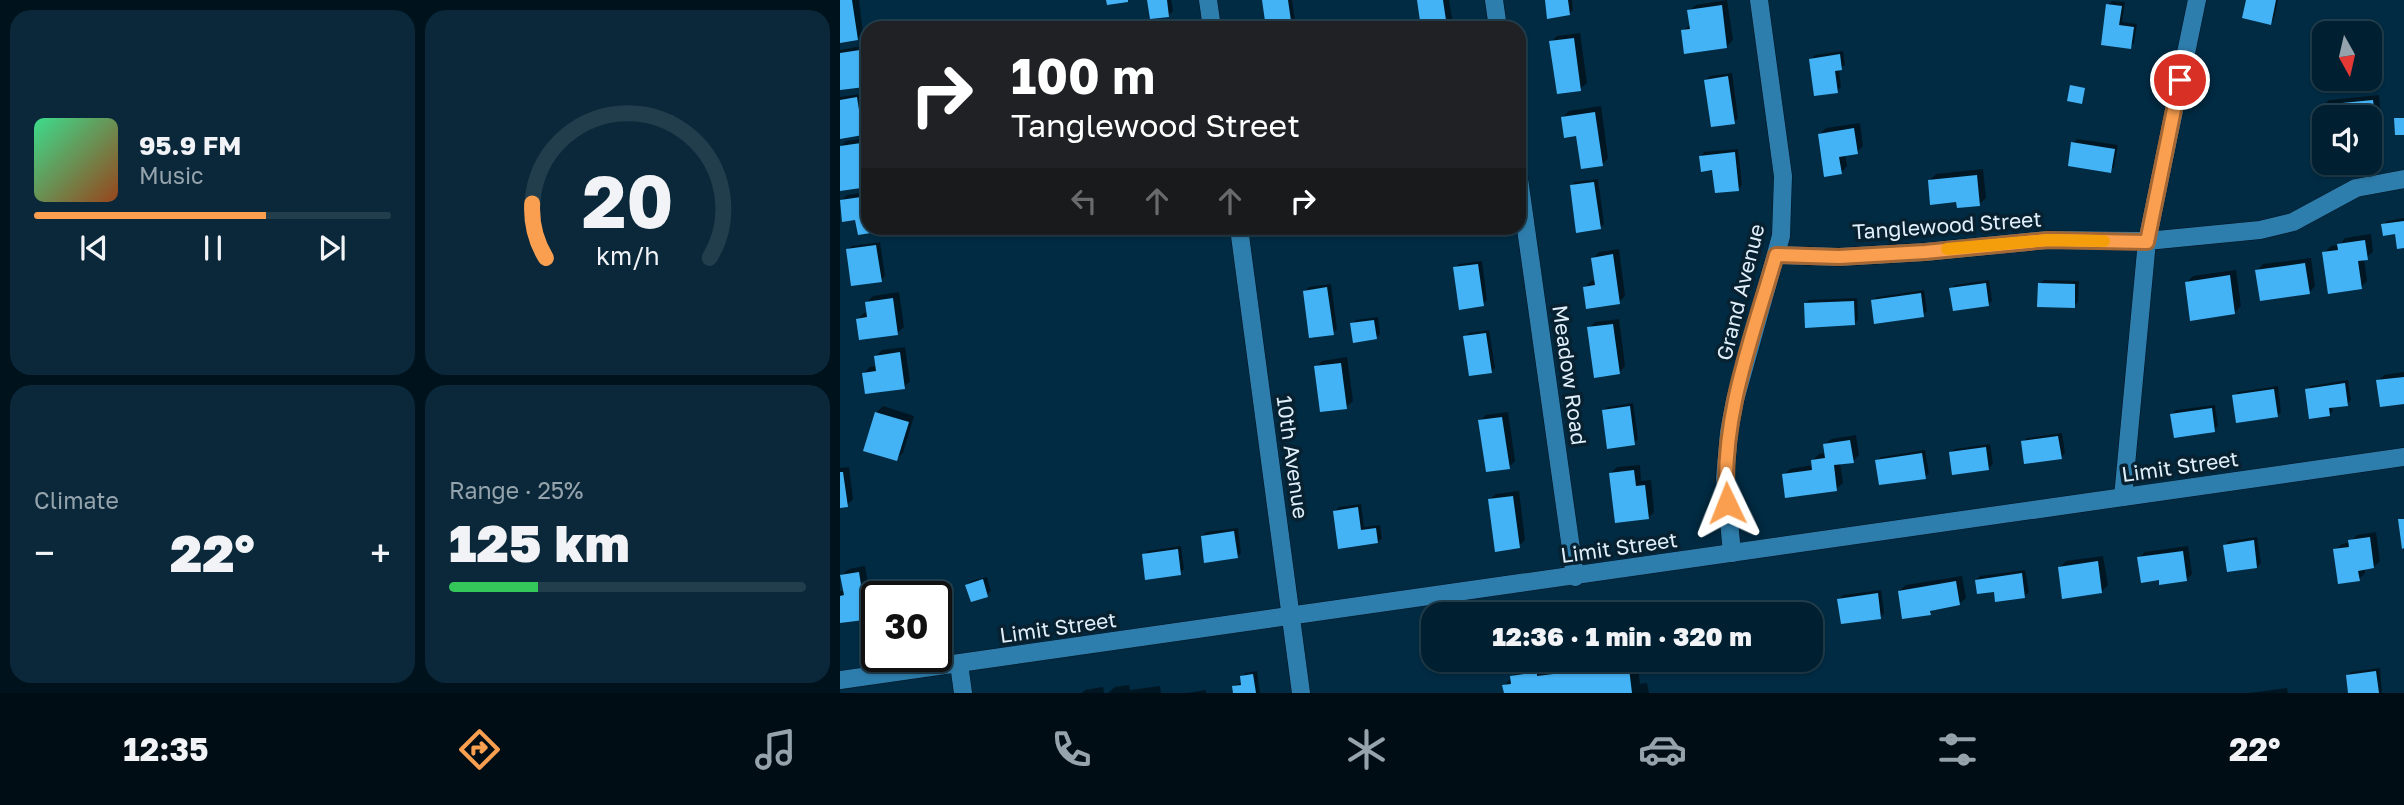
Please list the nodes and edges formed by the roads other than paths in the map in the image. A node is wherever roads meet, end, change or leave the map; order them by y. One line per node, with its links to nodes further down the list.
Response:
1 (1208, 0): 5 (street)
2 (1494, 0): 6 (street)
3 (1759, 0): 11 (street, Grand Avenue)
4 (2197, 0): 10 (street)
5 (1211, 21)
6 (1497, 21)
7 (2404, 179): 10 (street, Tanglewood Street)
8 (1526, 229): 15 (street, Meadow Road)
9 (1240, 235): 16 (street, 10th Avenue)
10 (2147, 242): 11 (street, Tanglewood Street); 13 (street)
11 (1776, 255): 14 (street, Grand Avenue)
12 (2404, 457): 13 (street, Limit Street)
13 (2123, 497): 14 (street, Limit Street)
14 (1732, 553): 15 (street, Limit Street)
15 (1575, 577): 16 (street, Limit Street)
16 (1291, 616): 17 (street, Limit Street); 20 (street, 10th Avenue)
17 (959, 664): 18 (street, Limit Street); 19 (street)
18 (840, 680)
19 (963, 693)
20 (1301, 693)

